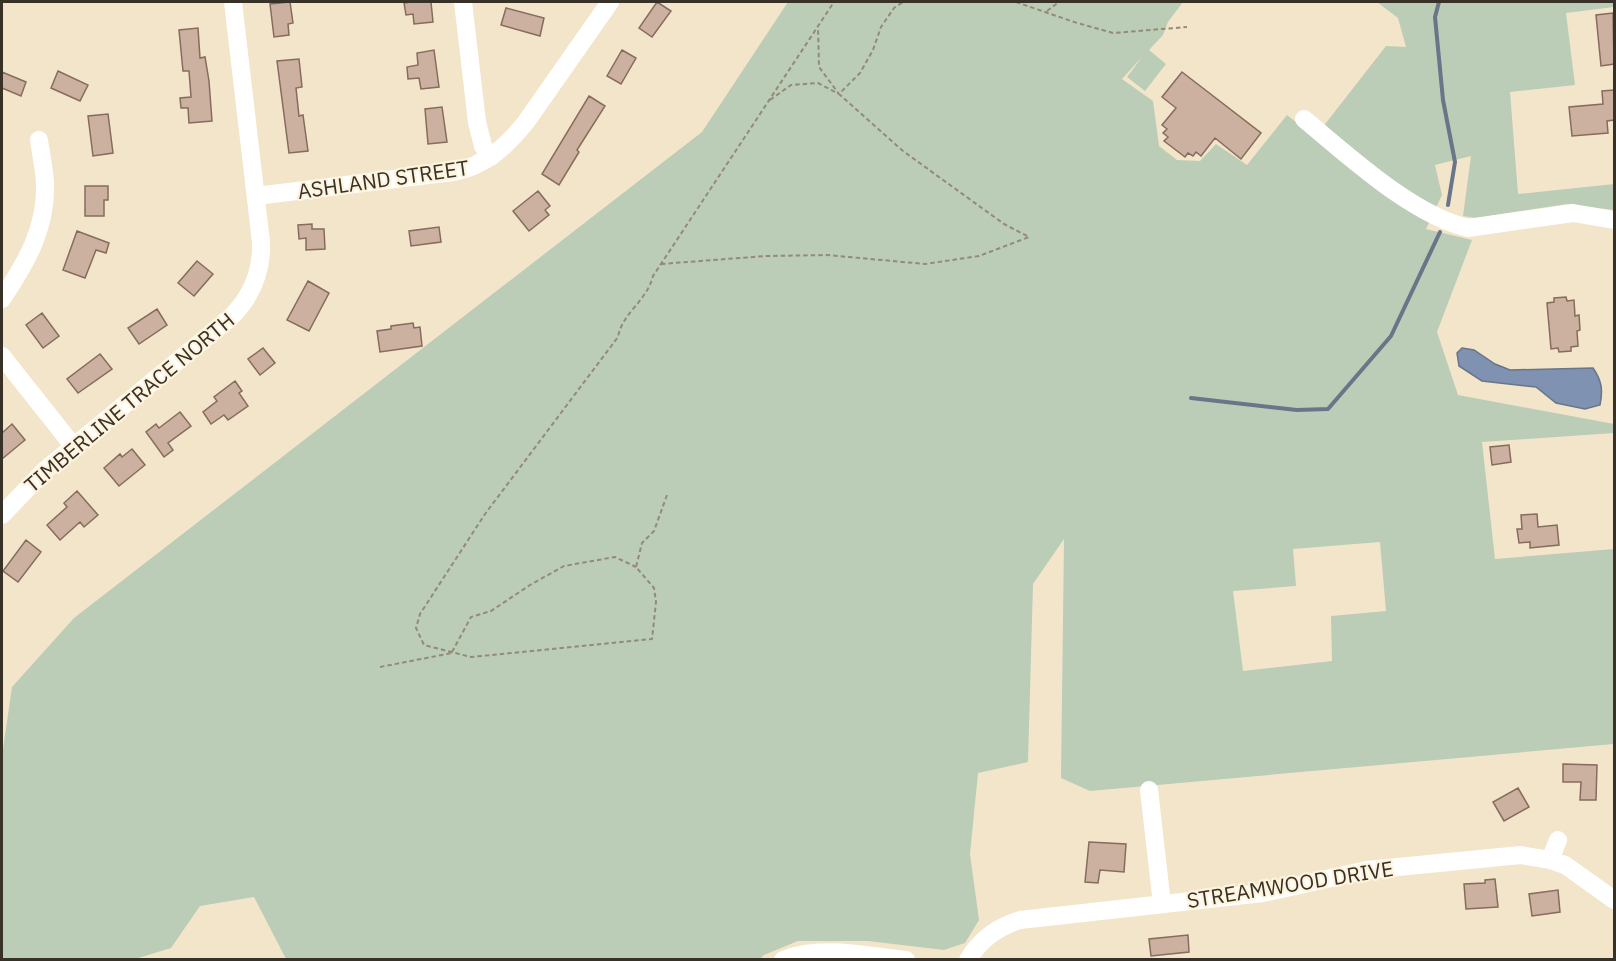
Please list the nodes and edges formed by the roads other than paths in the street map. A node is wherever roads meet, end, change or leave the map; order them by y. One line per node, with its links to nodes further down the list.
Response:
1 (233, 2): 7 (street, TIMBERLINE TRACE NORTH)
2 (463, 2): 6 (street)
3 (610, 2): 6 (street, ASHLAND STREET)
4 (1304, 119): 8 (street)
5 (39, 140): 9 (street)
6 (491, 157): 7 (street, ASHLAND STREET)
7 (256, 196): 11 (street, TIMBERLINE TRACE NORTH)
8 (1614, 220)
9 (2, 299)
10 (2, 356): 11 (street)
11 (74, 447): 12 (street, TIMBERLINE TRACE NORTH)
12 (2, 515)
13 (1149, 790): 17 (street)
14 (1558, 840): 15 (street)
15 (1550, 860): 16 (street, STREAMWOOD DRIVE); 17 (street, STREAMWOOD DRIVE)
16 (1614, 900)
17 (1162, 904): 20 (street, STREAMWOOD DRIVE)
18 (783, 960): 19 (street)
19 (906, 960)
20 (968, 960)

